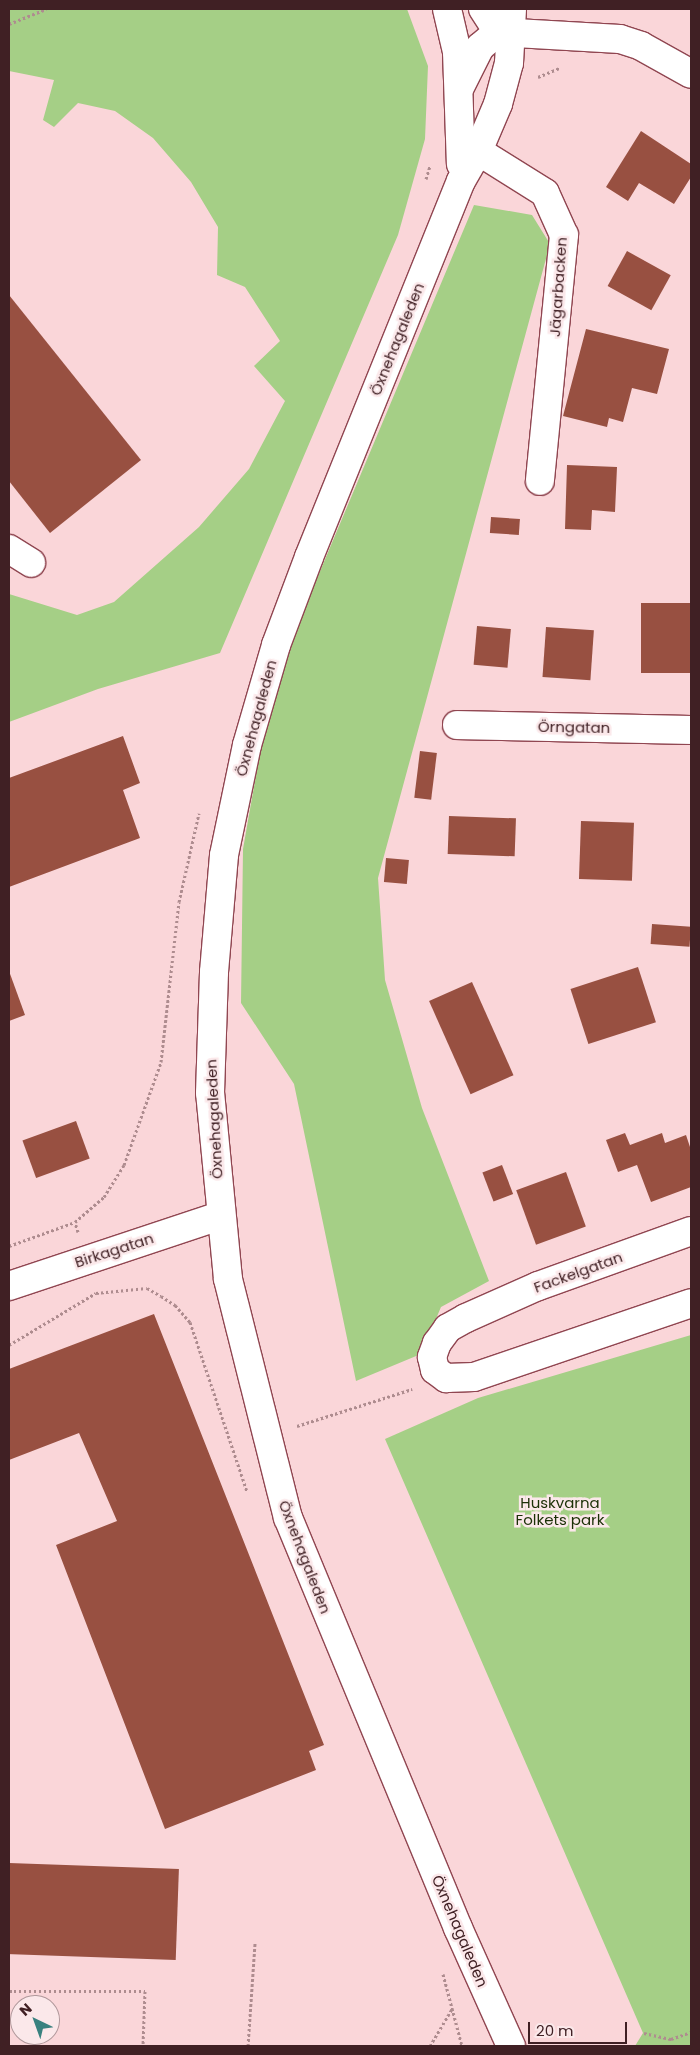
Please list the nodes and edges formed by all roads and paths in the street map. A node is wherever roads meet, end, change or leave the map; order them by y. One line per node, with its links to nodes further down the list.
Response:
1 (46, 9): 4 (path)
2 (447, 9): 9 (street)
3 (483, 9): 5 (street)
4 (9, 24)
5 (508, 25): 6 (street); 9 (street); 10 (street, Öxnehagaleden)
6 (581, 35): 7 (street); 8 (path)
7 (691, 74)
8 (532, 83)
9 (459, 89): 10 (street)
10 (469, 148): 13 (street, Jägarbacken); 17 (street, Öxnehagaleden)
11 (430, 163): 12 (path)
12 (425, 182)
13 (540, 481)
14 (457, 725): 15 (street, Örngatan)
15 (691, 730)
16 (199, 811): 18 (path)
17 (220, 1216): 21 (street, Birkagatan); 28 (street, Öxnehagaleden)
18 (75, 1222): 20 (path); 21 (path)
19 (691, 1231): 27 (street, Fackelgatan)
20 (9, 1246)
21 (86, 1259): 22 (street, Birkagatan); 23 (path)
22 (9, 1286)
23 (96, 1293): 24 (path); 26 (path)
24 (161, 1296)
25 (691, 1303): 27 (street)
26 (9, 1345)
27 (435, 1370): 28 (path)
28 (265, 1434): 29 (path); 38 (street, Öxnehagaleden)
29 (232, 1446)
30 (255, 1942): 36 (path)
31 (9, 1991): 35 (path)
32 (452, 2009): 37 (path)
33 (691, 2032): 34 (path)
34 (644, 2033)
35 (143, 2046)
36 (248, 2046)
37 (430, 2046)
38 (511, 2046)

